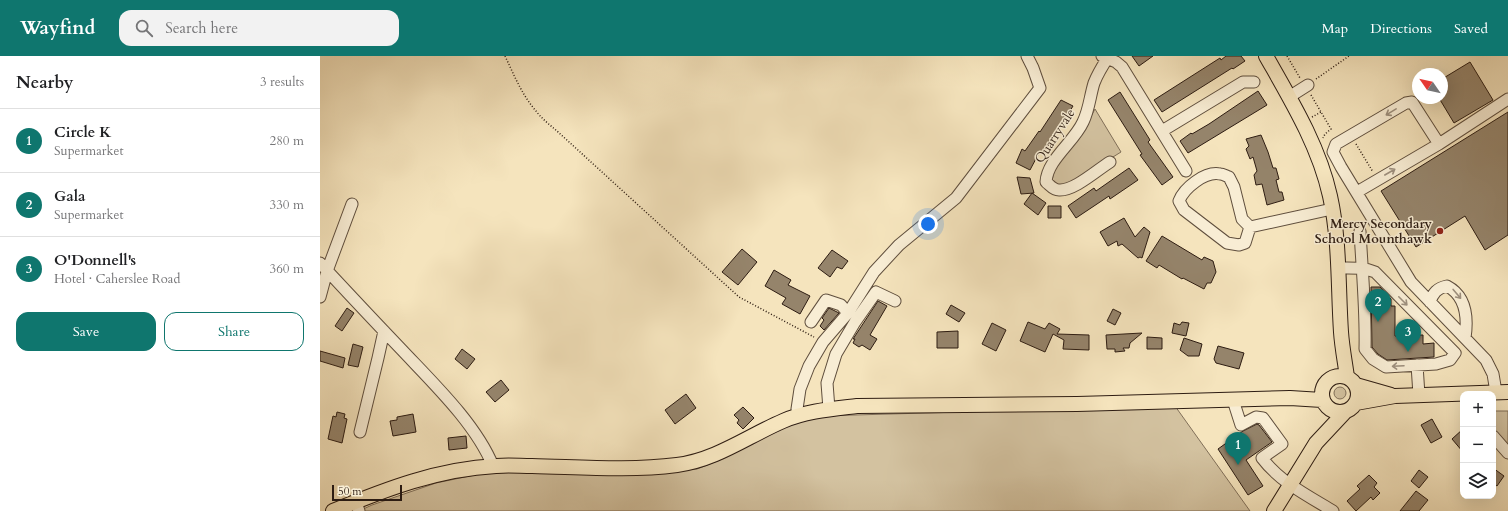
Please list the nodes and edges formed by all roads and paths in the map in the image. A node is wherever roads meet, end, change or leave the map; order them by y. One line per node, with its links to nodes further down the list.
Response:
1 (505, 56): 37 (path)
2 (1027, 56): 33 (street)
3 (1266, 56): 9 (main road)
4 (1286, 56): 8 (path)
5 (1349, 56): 8 (path)
6 (1106, 57): 13 (street, Quarryvale); 17 (street, Quarryvale)
7 (1254, 82): 13 (street)
8 (1306, 86): 9 (street); 11 (path)
9 (1289, 97): 20 (main road)
10 (1508, 99): 16 (street)
11 (1321, 112): 12 (path); 15 (path)
12 (1308, 120)
13 (1162, 131): 19 (street, Quarryvale)
14 (1353, 139): 21 (path)
15 (1322, 142)
16 (1439, 144): 18 (street, one-way to 18); 22 (street, one-way to 16)
17 (1110, 162)
18 (1341, 167): 20 (street); 22 (street)
19 (1186, 171)
20 (1324, 174): 24 (main road)
21 (1375, 176)
22 (1357, 192): 32 (street)
23 (352, 204): 27 (street)
24 (1332, 209): 25 (street); 28 (main road)
25 (1250, 226): 25 (street)
26 (1360, 231): 29 (street)
27 (324, 267): 30 (street); 35 (street)
28 (1338, 268): 29 (street); 39 (main road)
29 (1362, 268): 38 (street, one-way to 29); 38 (street, one-way to 38)
30 (320, 297)
31 (895, 301): 46 (street)
32 (1430, 302): 36 (street); 36 (street, one-way to 36)
33 (848, 313): 34 (street); 37 (street)
34 (811, 322)
35 (384, 331): 48 (street); 52 (street)
36 (1465, 338): 40 (street)
37 (823, 342): 47 (street)
38 (1417, 365): 41 (street)
39 (1345, 380): 42 (main road); 43 (main road); 45 (main road)
40 (1502, 392): 41 (main road)
41 (1420, 395): 42 (main road)
42 (1395, 396): 45 (main road)
43 (1325, 399): 44 (main road); 45 (main road); 50 (main road)
44 (1233, 400): 46 (main road); 53 (street)
45 (1350, 408): 50 (main road)
46 (829, 409): 47 (main road)
47 (798, 416): 52 (main road)
48 (360, 432)
49 (1496, 439): 51 (street)
50 (1316, 443): 53 (main road)
51 (1508, 453)
52 (493, 466): 54 (main road)
53 (1290, 485): 56 (main road); 57 (street)
54 (358, 506): 55 (main road)
55 (333, 511)
56 (1274, 511)
57 (1333, 511)

